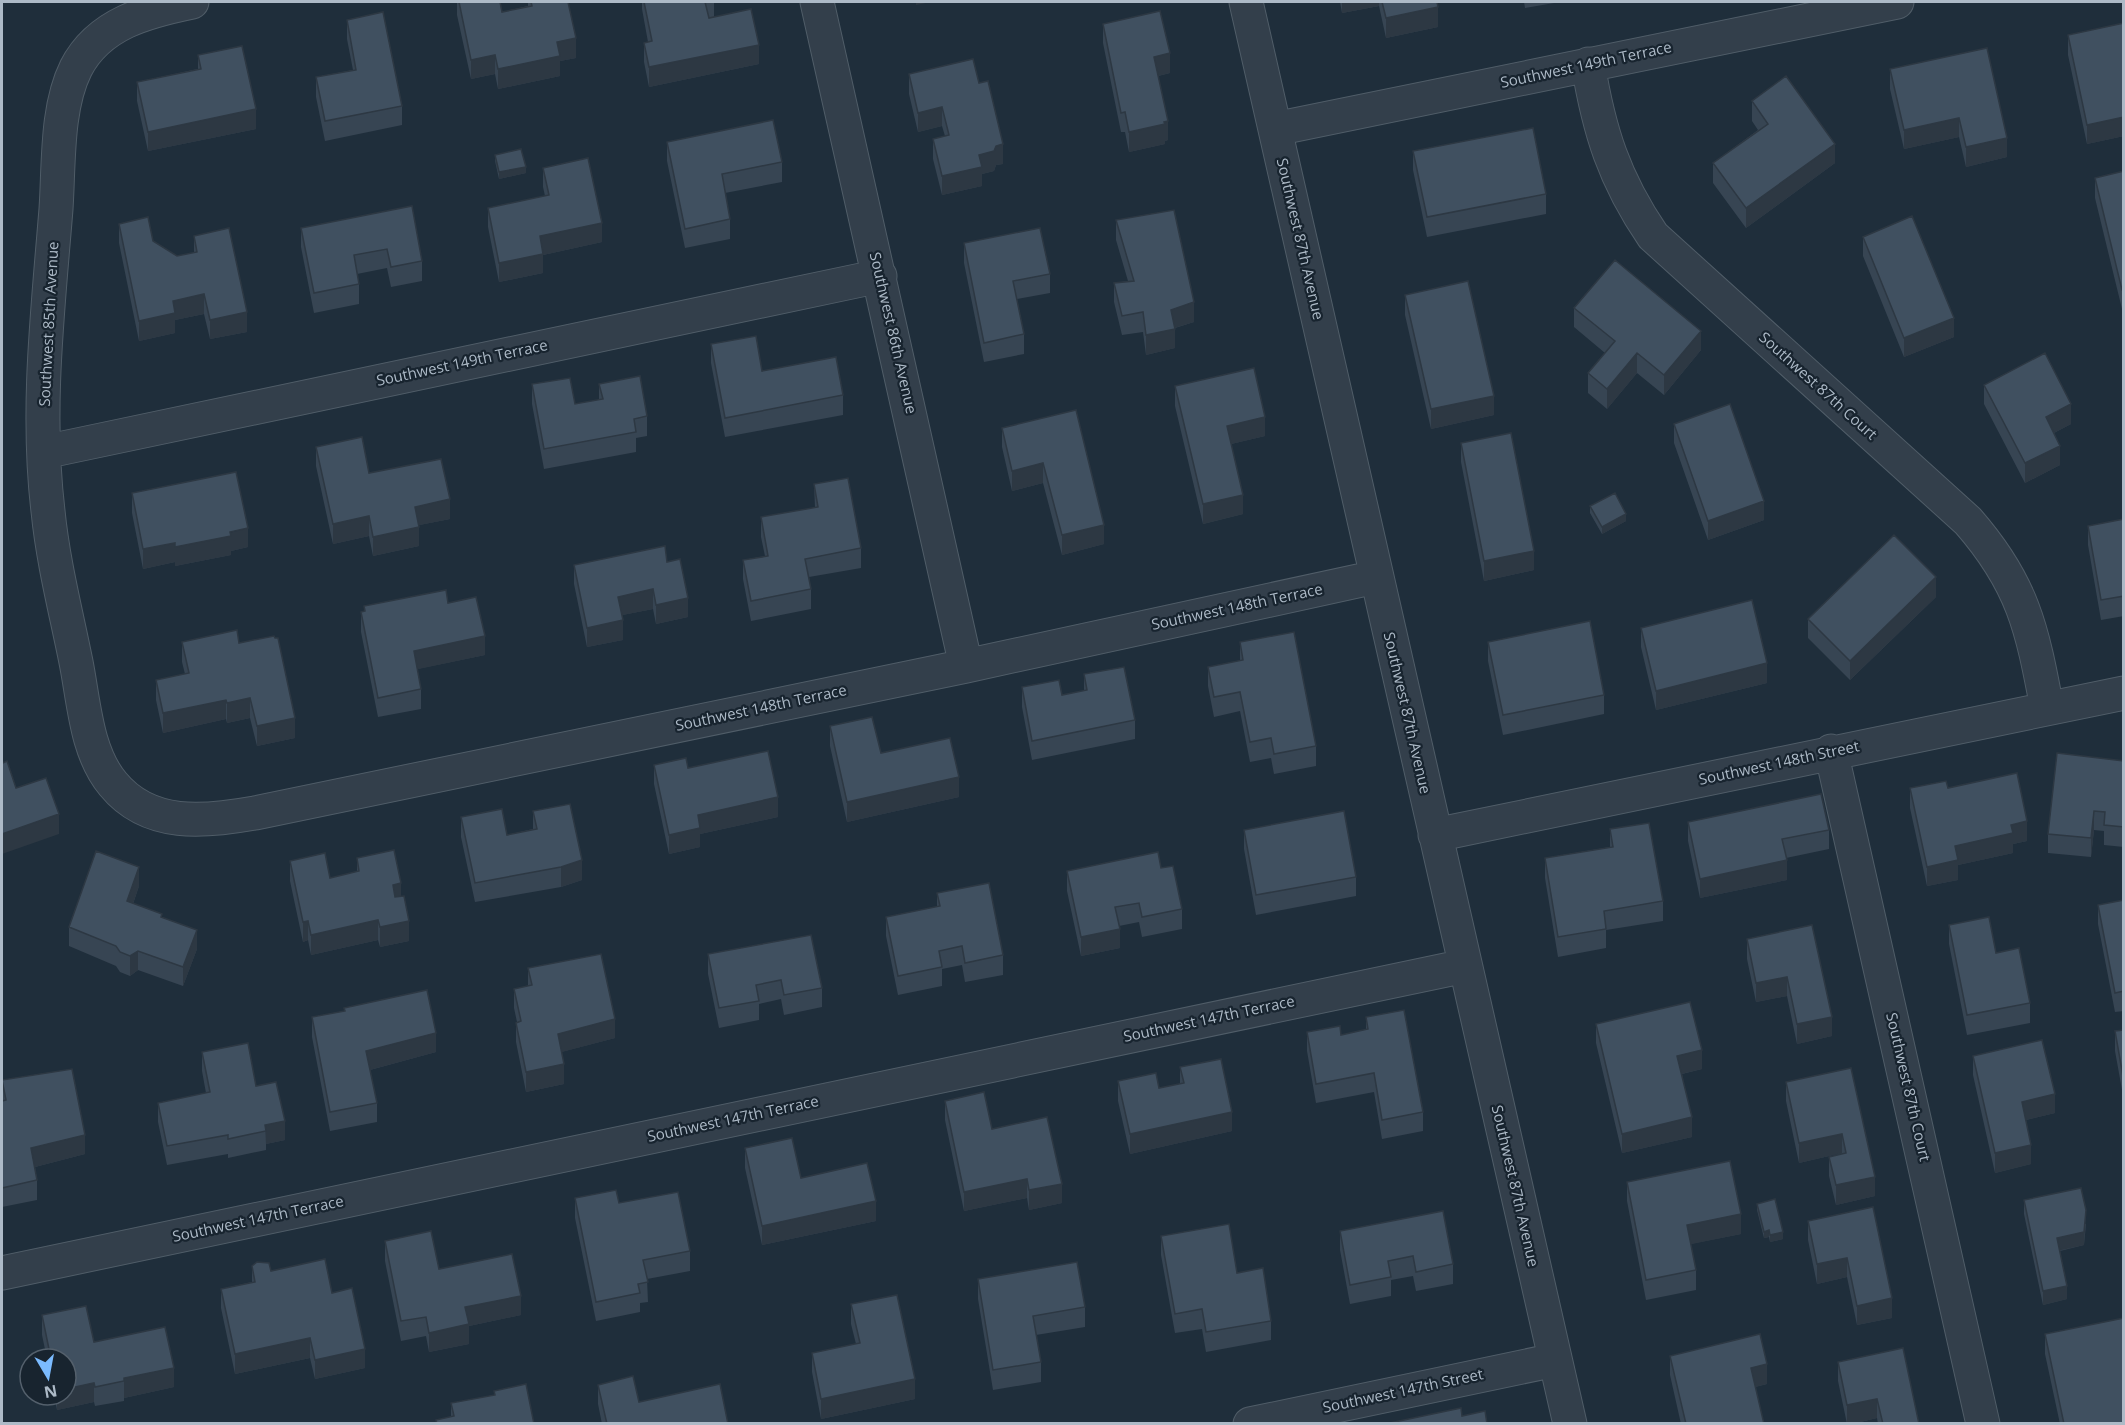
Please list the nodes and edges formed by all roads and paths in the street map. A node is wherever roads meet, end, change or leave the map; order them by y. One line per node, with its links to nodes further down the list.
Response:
1 (192, 2): 8 (street, Southwest 85th Avenue)
2 (817, 2): 7 (street, Southwest 86th Avenue)
3 (1246, 2): 6 (street, Southwest 87th Avenue)
4 (1897, 2): 5 (street, Southwest 149th Terrace)
5 (1588, 64): 6 (street, Southwest 149th Terrace); 12 (street, Southwest 87th Court)
6 (1275, 129): 9 (street, Southwest 87th Avenue)
7 (880, 276): 8 (street, Southwest 149th Terrace); 10 (street, Southwest 86th Avenue)
8 (44, 452): 14 (street, Southwest 85th Avenue)
9 (1376, 577): 10 (street, Southwest 148th Terrace); 15 (street, Southwest 87th Avenue)
10 (966, 666): 14 (street, Southwest 148th Terrace)
11 (2124, 693): 12 (street, Southwest 148th Street)
12 (2047, 708): 13 (street, Southwest 148th Street)
13 (1831, 751): 15 (street, Southwest 148th Street); 21 (street, Southwest 87th Court)
14 (145, 810)
15 (1435, 835): 16 (street, Southwest 87th Avenue)
16 (1465, 966): 17 (street, Southwest 147th Terrace); 18 (street, Southwest 87th Avenue)
17 (2, 1273)
18 (1555, 1360): 19 (street, Southwest 147th Street); 20 (street, Southwest 87th Avenue)
19 (1250, 1424)
20 (1570, 1424)
21 (1983, 1424)

